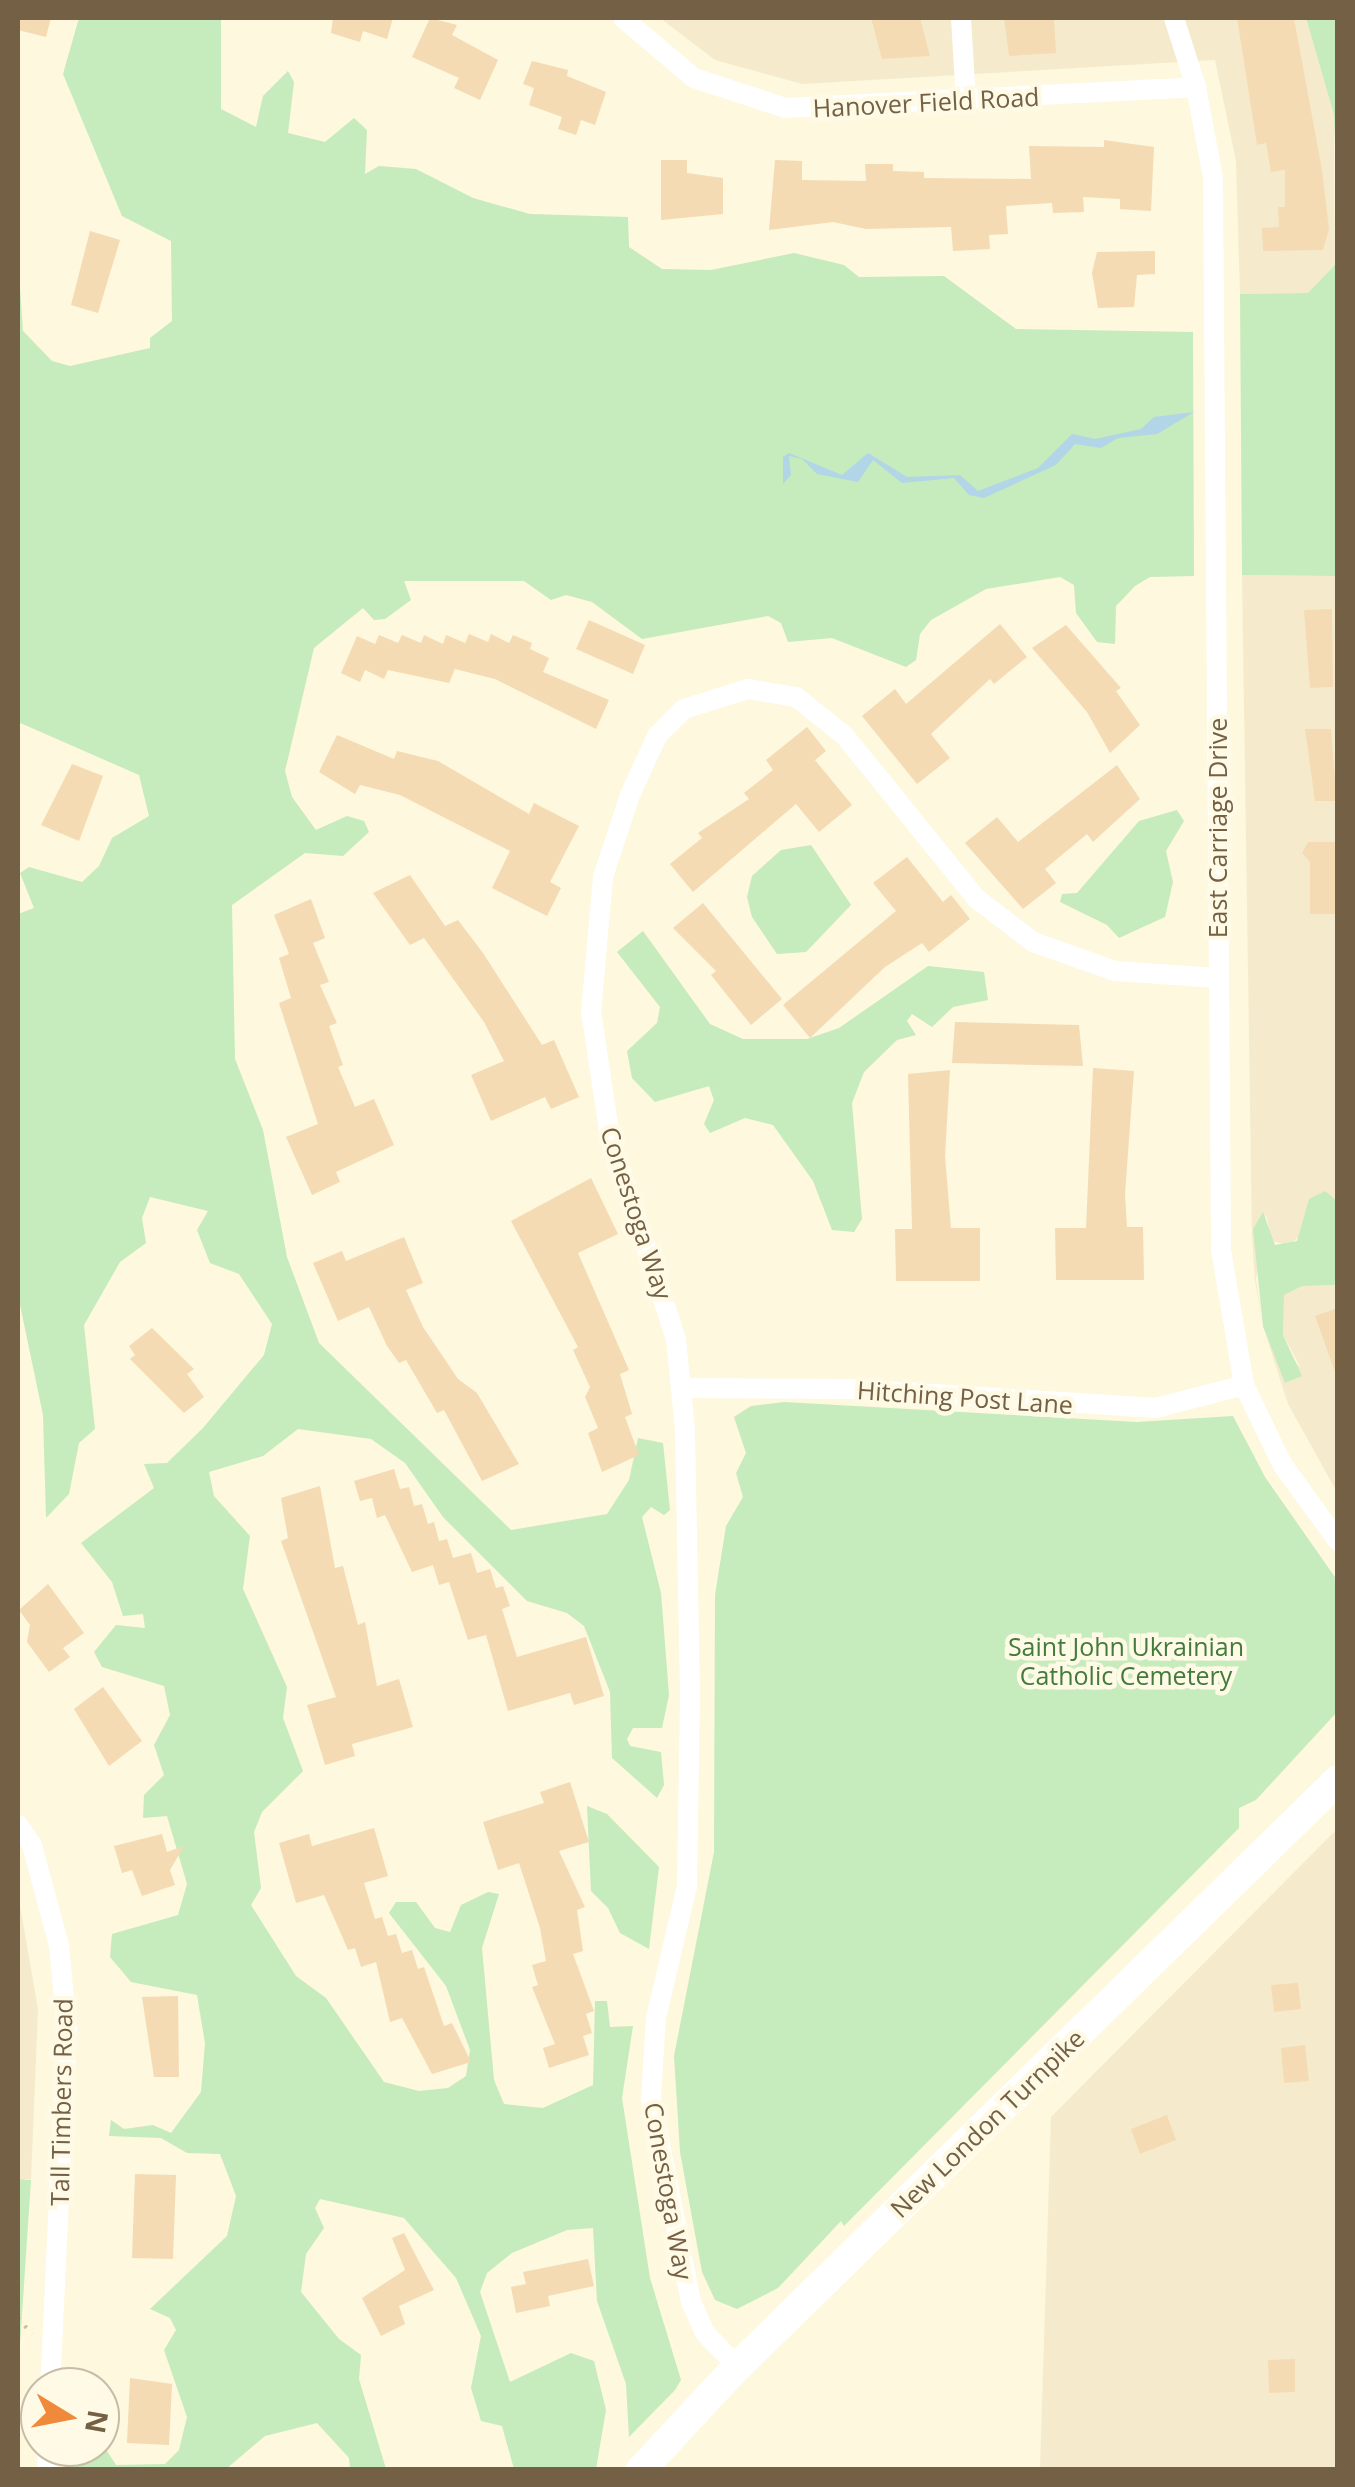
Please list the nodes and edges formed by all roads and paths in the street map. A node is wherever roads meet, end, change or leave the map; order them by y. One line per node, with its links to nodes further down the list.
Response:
1 (623, 18): 5 (street, Hanover Field Road)
2 (960, 18): 5 (street)
3 (1174, 18): 4 (street, East Carriage Drive)
4 (1196, 87): 5 (street, Hanover Field Road); 6 (street, East Carriage Drive)
5 (966, 100)
6 (1219, 978): 7 (street, East Carriage Drive); 8 (street, Conestoga Way)
7 (1244, 1385): 8 (street, Hitching Post Lane); 9 (street, East Carriage Drive)
8 (682, 1388): 13 (street, Conestoga Way)
9 (1338, 1541)
10 (1338, 1780): 13 (street, New London Turnpike)
11 (18, 1825): 12 (street, Tall Timbers Road)
12 (51, 2367)
13 (738, 2367): 14 (street, New London Turnpike)
14 (641, 2470)

